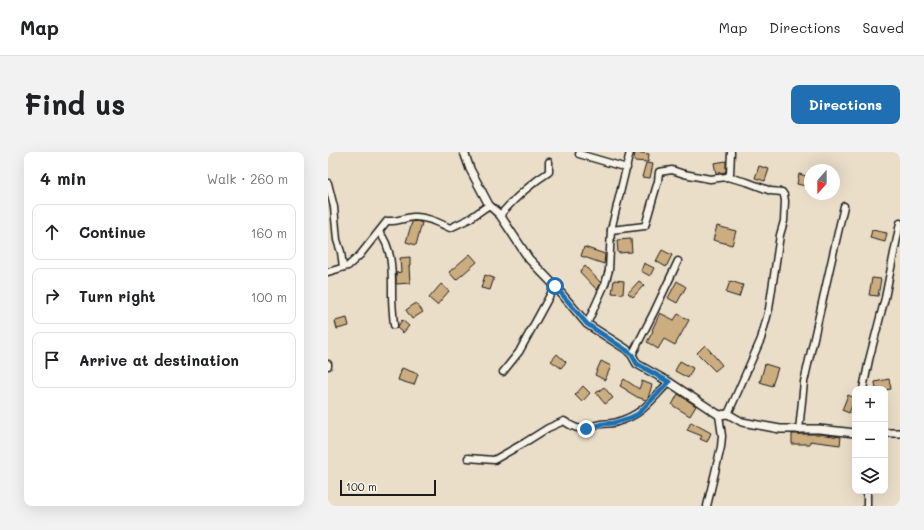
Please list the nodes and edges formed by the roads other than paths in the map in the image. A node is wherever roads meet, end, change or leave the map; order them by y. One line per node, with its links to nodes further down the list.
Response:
1 (464, 152): 9 (street)
2 (630, 152): 6 (street)
3 (731, 152): 7 (street)
4 (579, 154): 6 (street)
5 (549, 162): 11 (street)
6 (627, 168): 13 (street)
7 (727, 177): 13 (street); 25 (street)
8 (328, 183): 16 (street)
9 (489, 205): 11 (street); 14 (street)
10 (844, 206): 27 (street)
11 (500, 215): 18 (street)
12 (900, 223): 24 (street)
13 (611, 230): 19 (street)
14 (379, 232): 16 (street); 20 (street)
15 (678, 261): 21 (street)
16 (343, 267): 17 (street)
17 (328, 272)
18 (555, 286): 19 (street); 22 (street)
19 (587, 324): 21 (street)
20 (394, 325)
21 (632, 355): 23 (street)
22 (503, 372)
23 (669, 382): 26 (street); 31 (street)
24 (864, 386)
25 (728, 414): 26 (street); 27 (street)
26 (719, 415): 33 (street)
27 (799, 430): 28 (street)
28 (852, 432)
29 (888, 433): 30 (street)
30 (900, 433)
31 (468, 458)
32 (867, 494): 34 (street)
33 (707, 506)
34 (866, 506)

